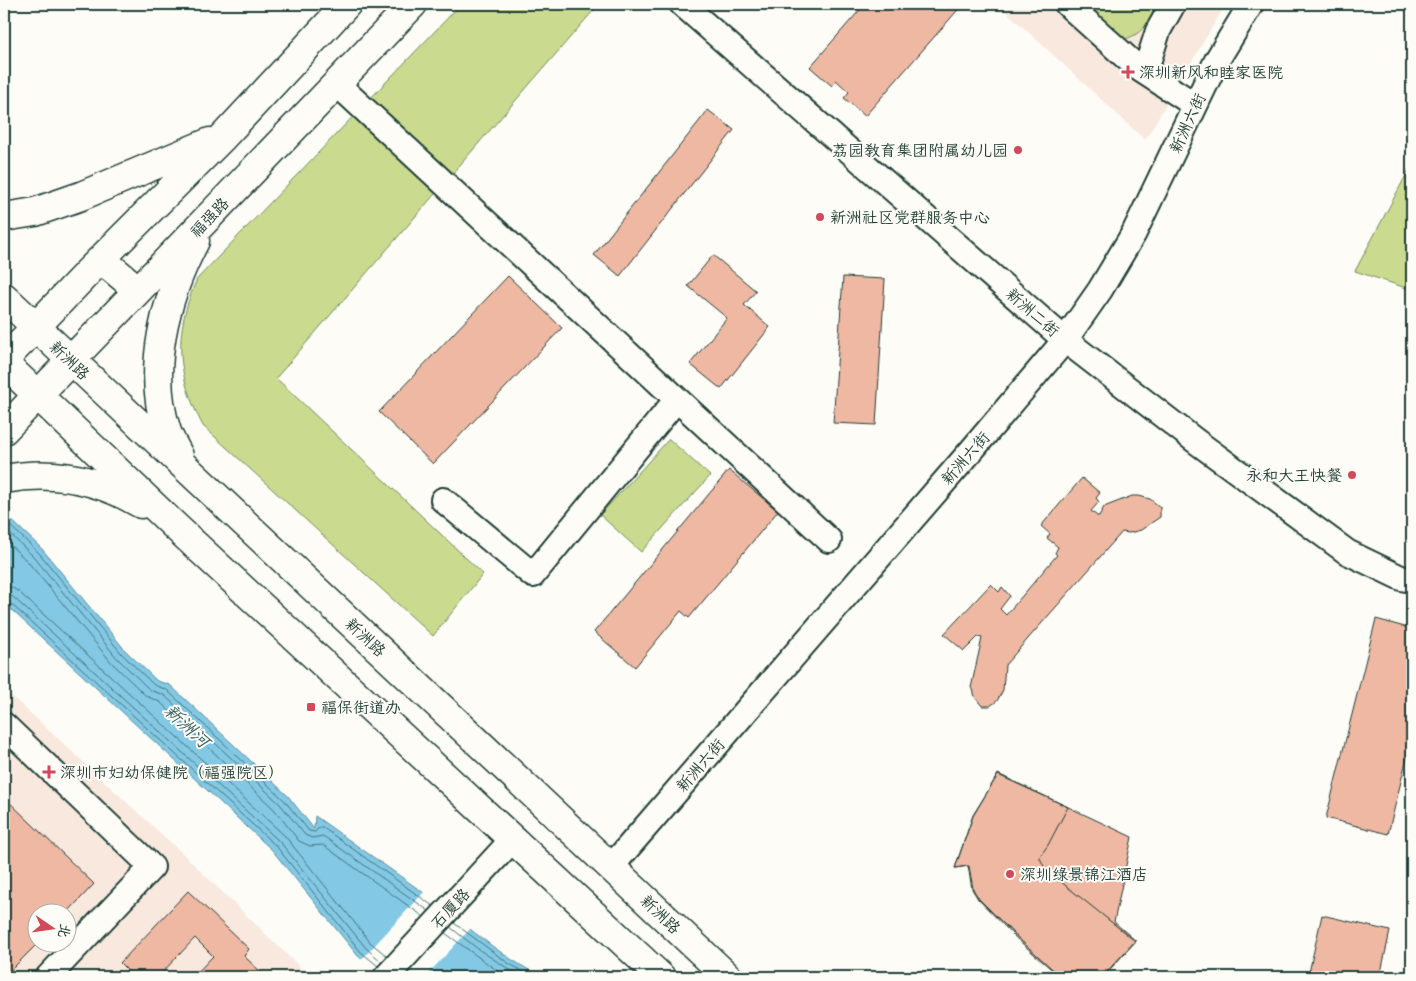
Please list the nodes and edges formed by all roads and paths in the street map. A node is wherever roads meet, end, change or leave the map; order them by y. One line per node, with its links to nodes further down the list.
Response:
1 (347, 4): 10 (main road)
2 (413, 4): 8 (main road, 福强路)
3 (682, 4): 17 (street, 新洲二街)
4 (1067, 4): 7 (street)
5 (1173, 4): 7 (street)
6 (1251, 4): 9 (street, 新洲六街)
7 (1145, 72): 9 (street)
8 (336, 84): 12 (main road, 福强路); 21 (street)
9 (1195, 105): 17 (street, 新洲六街)
10 (223, 137): 11 (main road); 13 (main road)
11 (4, 217)
12 (205, 222): 14 (main road, 福强路); 23 (main road)
13 (101, 259): 14 (main road); 16 (main road)
14 (138, 290): 18 (main road, 福强路)
15 (4, 297): 16 (main road, 新洲路)
16 (36, 326): 18 (main road, 新洲路); 19 (main road)
17 (1065, 340): 28 (street, 新洲二街); 31 (street, 新洲六街)
18 (70, 361): 20 (main road, 福强路); 23 (main road, 新洲路)
19 (4, 362): 20 (main road)
20 (38, 394): 22 (main road, 福强路); 26 (main road)
21 (677, 399): 25 (street); 27 (street)
22 (4, 430)
23 (186, 468): 31 (main road, 新洲路)
24 (11, 478): 26 (main road)
25 (443, 500)
26 (177, 528): 30 (main road)
27 (829, 540)
28 (1412, 580)
29 (4, 725): 32 (street)
30 (513, 839): 33 (street, 石厦路); 34 (main road)
31 (611, 867): 35 (main road, 新洲路)
32 (48, 977)
33 (386, 977)
34 (661, 977)
35 (728, 977)

